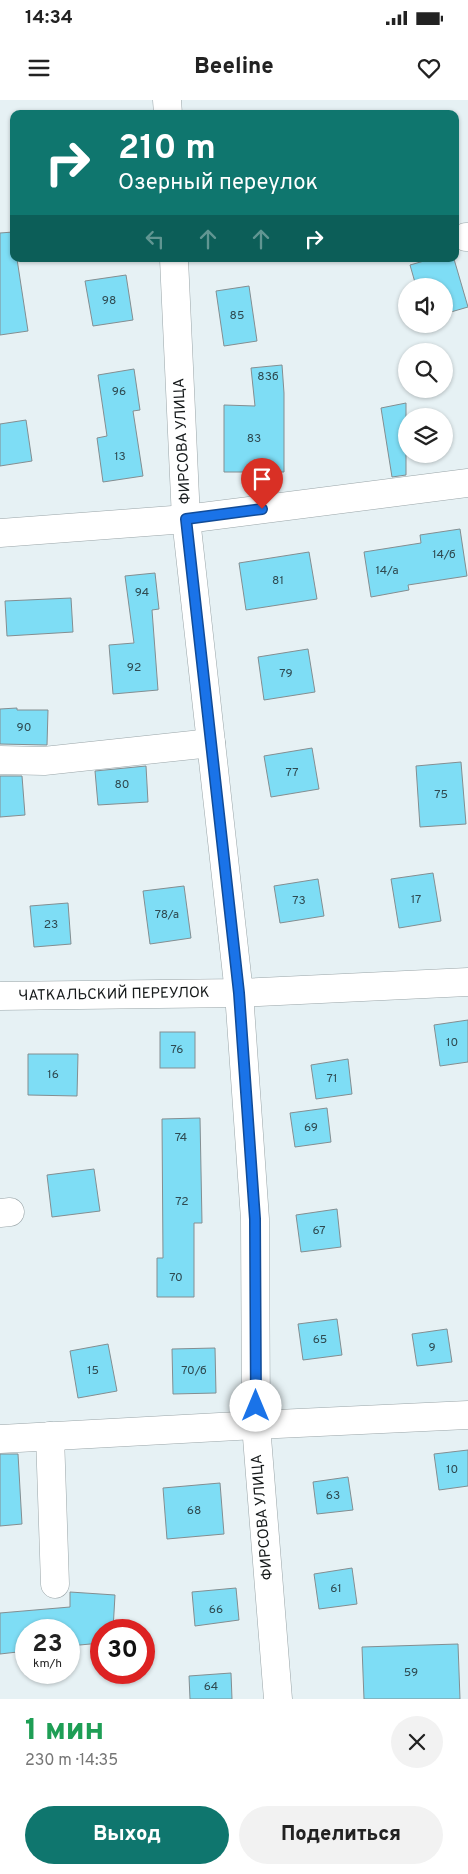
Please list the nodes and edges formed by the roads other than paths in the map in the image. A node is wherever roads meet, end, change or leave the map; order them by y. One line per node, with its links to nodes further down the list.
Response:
1 (174, 262): 3 (street, ФИРСОВА УЛИЦА)
2 (468, 483): 3 (street)
3 (186, 519): 4 (street); 5 (street, ФИРСОВА УЛИЦА)
4 (0, 533)
5 (211, 743): 6 (street); 8 (street, ФИРСОВА УЛИЦА)
6 (0, 760)
7 (468, 982): 8 (street, ЧАТКАЛЬСКИЙ ПЕРЕУЛОК)
8 (239, 993): 9 (street, ЧАТКАЛЬСКИЙ ПЕРЕУЛОК); 11 (street, ФИРСОВА УЛИЦА)
9 (0, 996)
10 (468, 1415): 11 (street)
11 (256, 1425): 12 (street); 15 (street, ФИРСОВА УЛИЦА)
12 (50, 1436): 13 (street); 14 (street)
13 (0, 1439)
14 (55, 1584)
15 (278, 1699)

